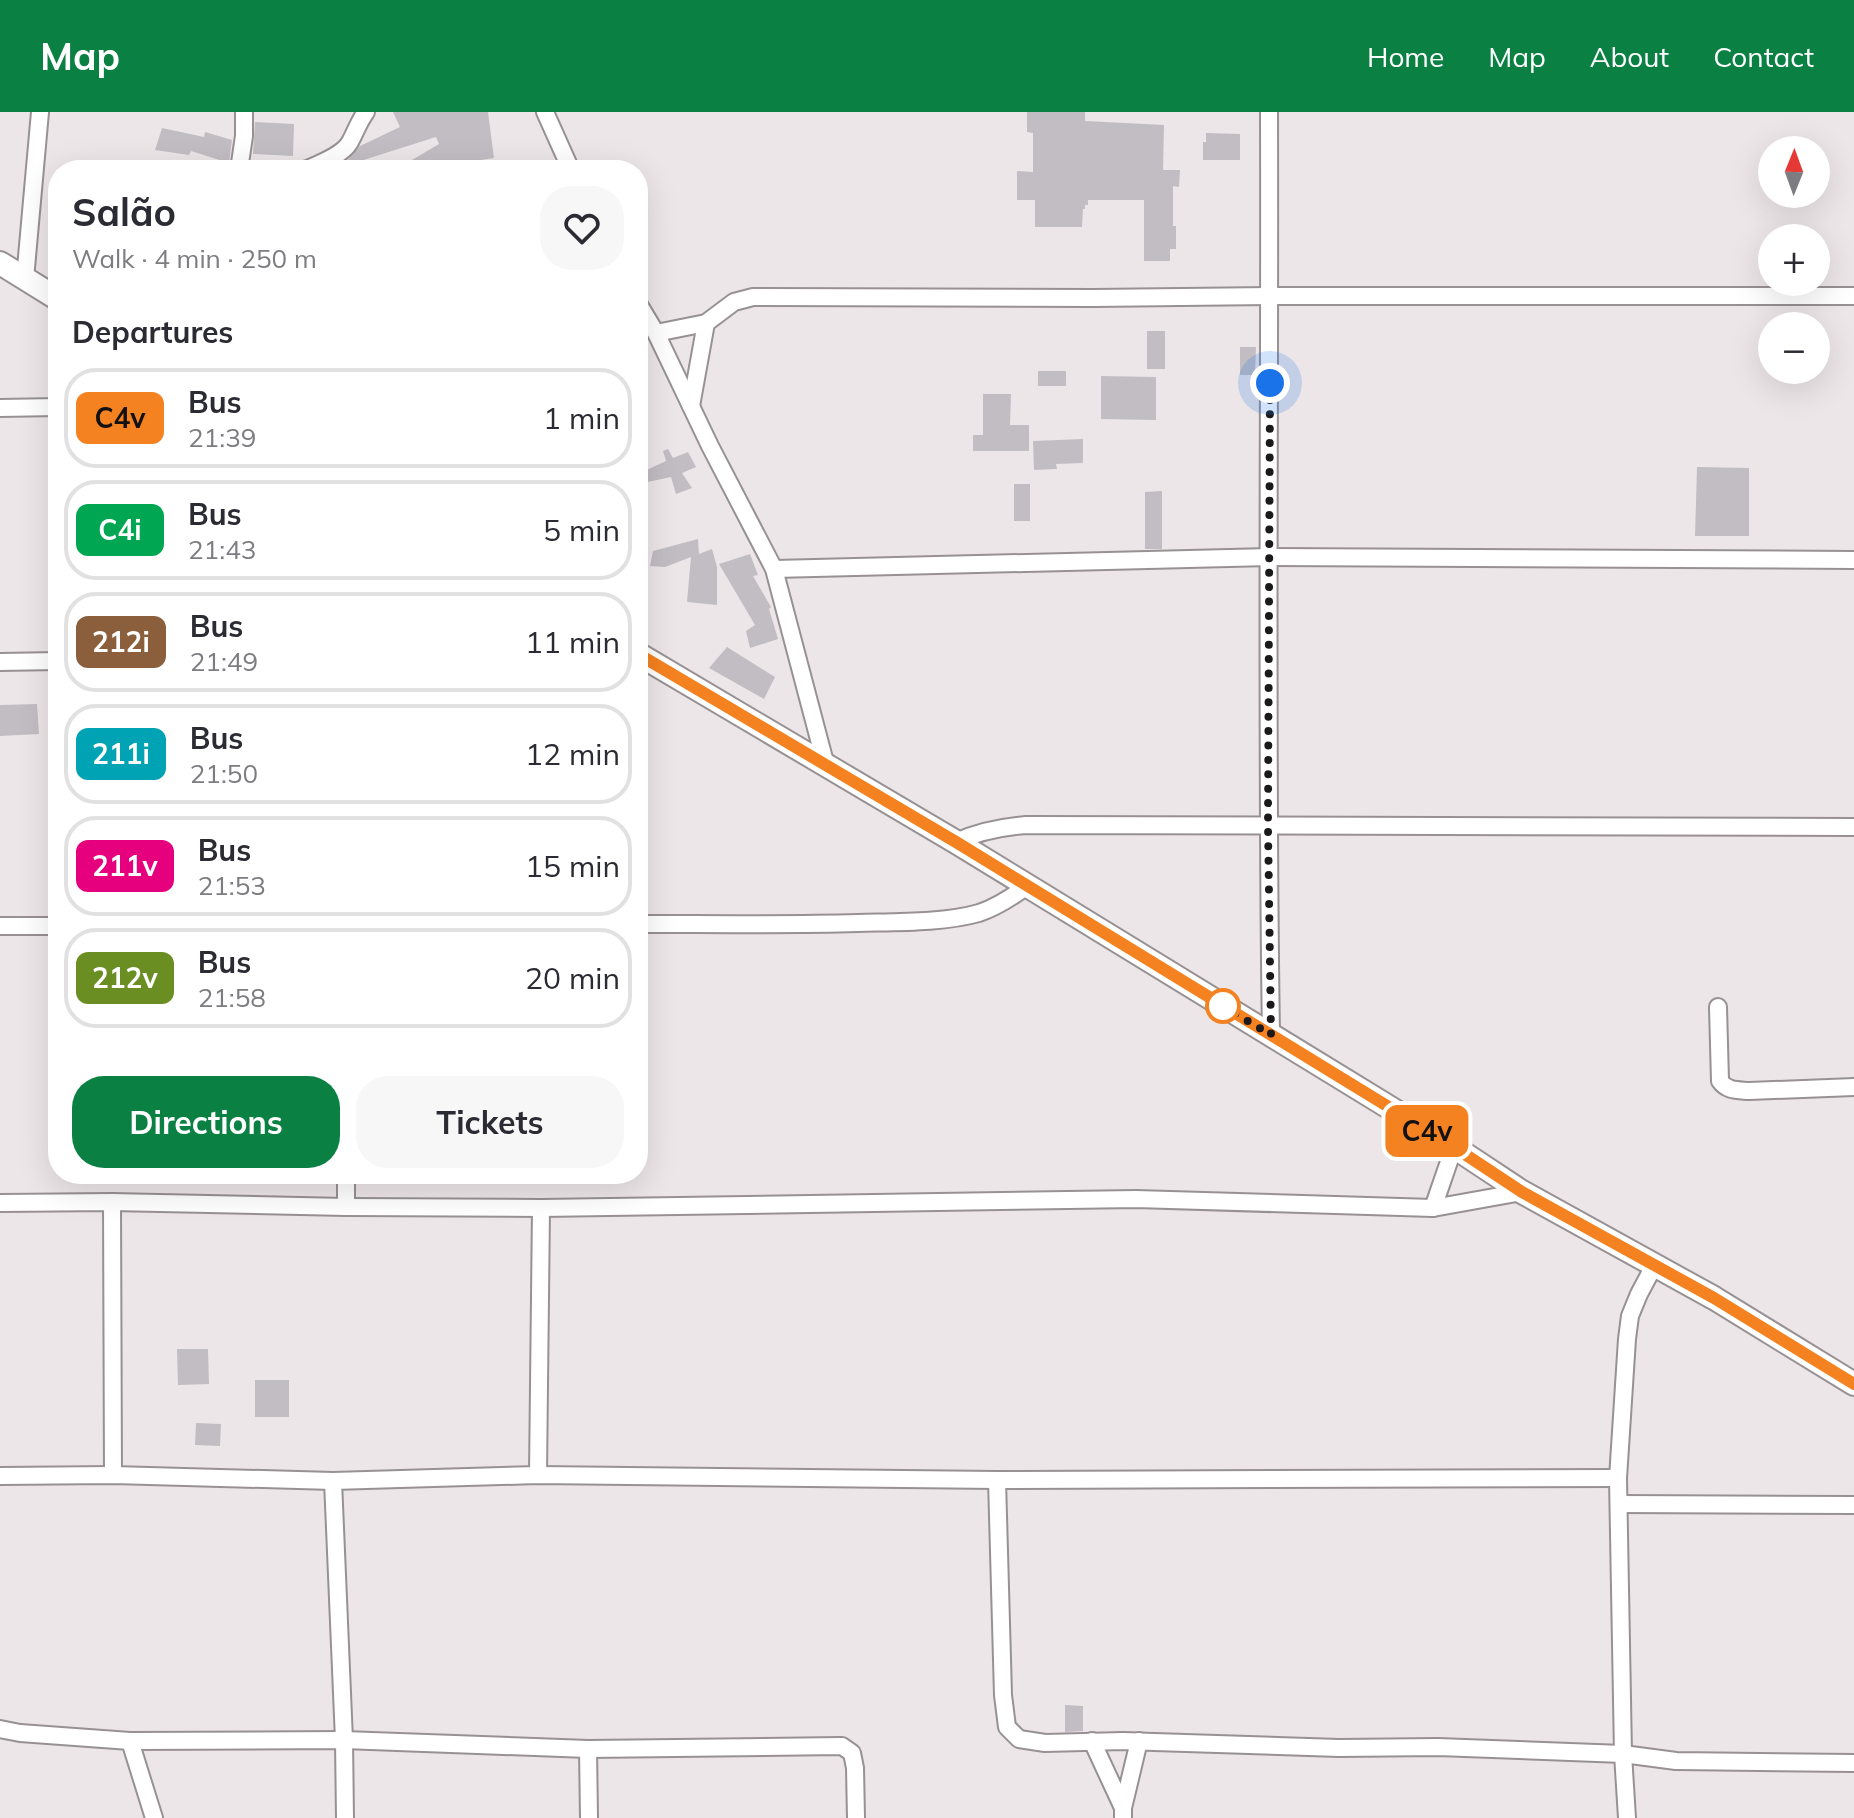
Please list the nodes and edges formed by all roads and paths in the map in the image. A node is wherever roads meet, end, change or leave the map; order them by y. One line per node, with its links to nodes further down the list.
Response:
1 (40, 112): 10 (street)
2 (244, 112): 6 (street)
3 (545, 112): 8 (street)
4 (1269, 112): 12 (street)
5 (361, 116): 7 (street)
6 (240, 160)
7 (325, 160)
8 (567, 160)
9 (0, 263): 10 (main road)
10 (25, 279): 11 (main road)
11 (48, 293)
12 (1270, 296): 13 (street); 15 (street); 20 (street)
13 (1854, 296)
14 (648, 320): 16 (street)
15 (706, 323): 16 (street); 17 (street)
16 (656, 333): 17 (street)
17 (691, 406): 22 (street)
18 (48, 407): 19 (street)
19 (0, 408)
20 (1270, 557): 21 (street); 22 (street); 27 (street)
21 (1854, 560)
22 (774, 569): 26 (street)
23 (648, 660): 26 (main road)
24 (48, 661): 25 (street)
25 (0, 662)
26 (826, 766): 29 (main road)
27 (1268, 825): 28 (street); 29 (street); 35 (street)
28 (1854, 827)
29 (956, 842): 30 (main road)
30 (1032, 890): 31 (street); 35 (main road)
31 (648, 924)
32 (0, 926): 33 (street)
33 (48, 926)
34 (1718, 1007): 36 (street)
35 (1271, 1035): 37 (main road)
36 (1854, 1087)
37 (1454, 1147): 39 (main road); 44 (street)
38 (346, 1184): 42 (street)
39 (1522, 1192): 44 (street); 45 (main road)
40 (112, 1202): 41 (street); 42 (street); 47 (street)
41 (0, 1203)
42 (346, 1207): 43 (street)
43 (541, 1208): 44 (street); 48 (street)
44 (1433, 1208)
45 (1655, 1264): 46 (main road); 50 (street)
46 (1854, 1384)
47 (113, 1475): 49 (street); 52 (street)
48 (538, 1475): 51 (street); 52 (street)
49 (0, 1476)
50 (1618, 1478): 51 (street); 53 (street)
51 (997, 1480): 58 (street)
52 (333, 1481): 56 (street)
53 (1619, 1504): 54 (street); 61 (street)
54 (1854, 1505)
55 (0, 1729): 57 (street)
56 (344, 1740): 57 (street); 60 (street); 65 (street)
57 (130, 1741): 64 (street)
58 (1092, 1741): 59 (street); 63 (street)
59 (1139, 1741): 61 (street); 63 (street)
60 (588, 1749): 66 (street); 67 (street)
61 (1623, 1754): 62 (street); 68 (street)
62 (1854, 1763)
63 (1123, 1813)
64 (154, 1818)
65 (345, 1818)
66 (589, 1818)
67 (856, 1818)
68 (1627, 1818)

